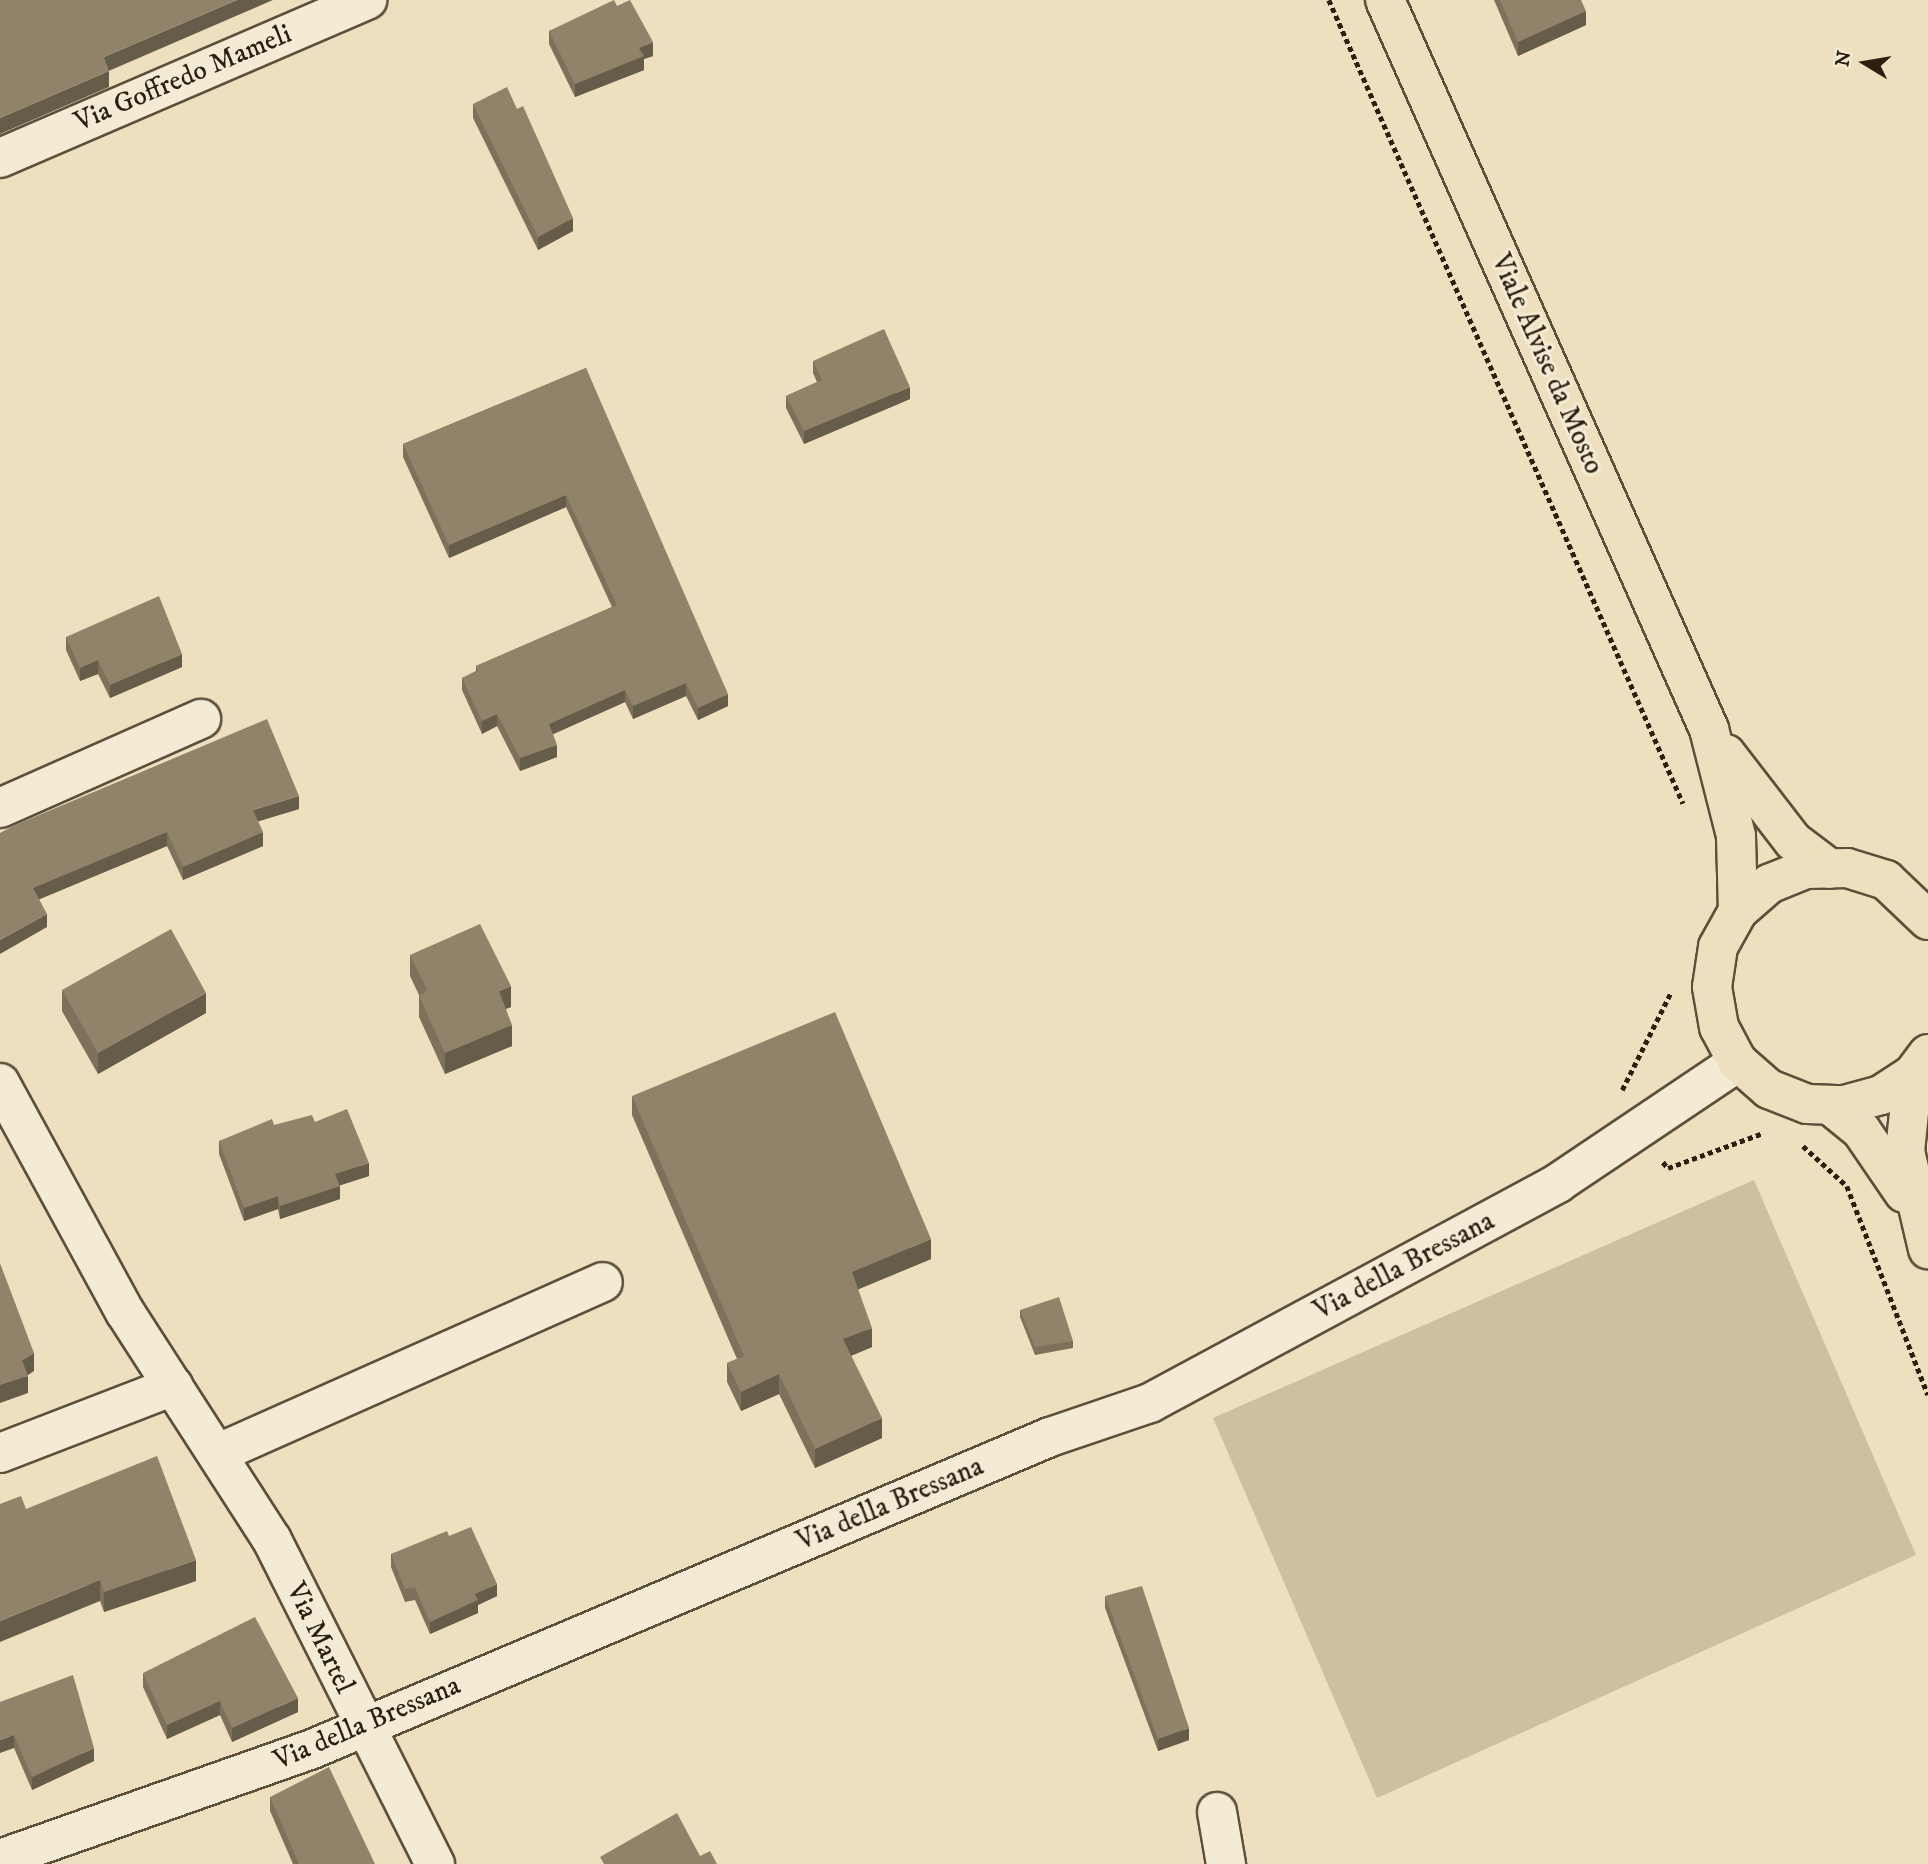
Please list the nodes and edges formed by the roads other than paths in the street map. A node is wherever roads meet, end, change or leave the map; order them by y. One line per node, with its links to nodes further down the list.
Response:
1 (367, 0): 3 (street, Via Goffredo Mameli)
2 (1385, 0): 5 (main road, Viale Alvise da Mosto)
3 (0, 158)
4 (201, 719): 6 (street)
5 (1709, 729): 7 (main road, Viale Alvise da Mosto); 8 (main road, Viale Alvise da Mosto)
6 (0, 808)
7 (1830, 869): 8 (main road); 9 (main road)
8 (1738, 911): 10 (main road)
9 (1928, 920)
10 (1738, 1062): 13 (main road); 20 (street, Via della Bressana)
11 (1920, 1064): 13 (main road); 14 (main road)
12 (0, 1083): 17 (street, Via Martel)
13 (1830, 1105): 14 (main road)
14 (1915, 1211): 15 (main road)
15 (1928, 1250)
16 (603, 1282): 19 (street)
17 (174, 1386): 18 (street); 19 (street, Via Martel)
18 (0, 1453)
19 (219, 1453): 20 (street, Via Martel)
20 (362, 1726): 22 (street, Via della Bressana); 23 (street, Via Martel)
21 (1217, 1812): 24 (street)
22 (0, 1859)
23 (435, 1864)
24 (1226, 1864)

